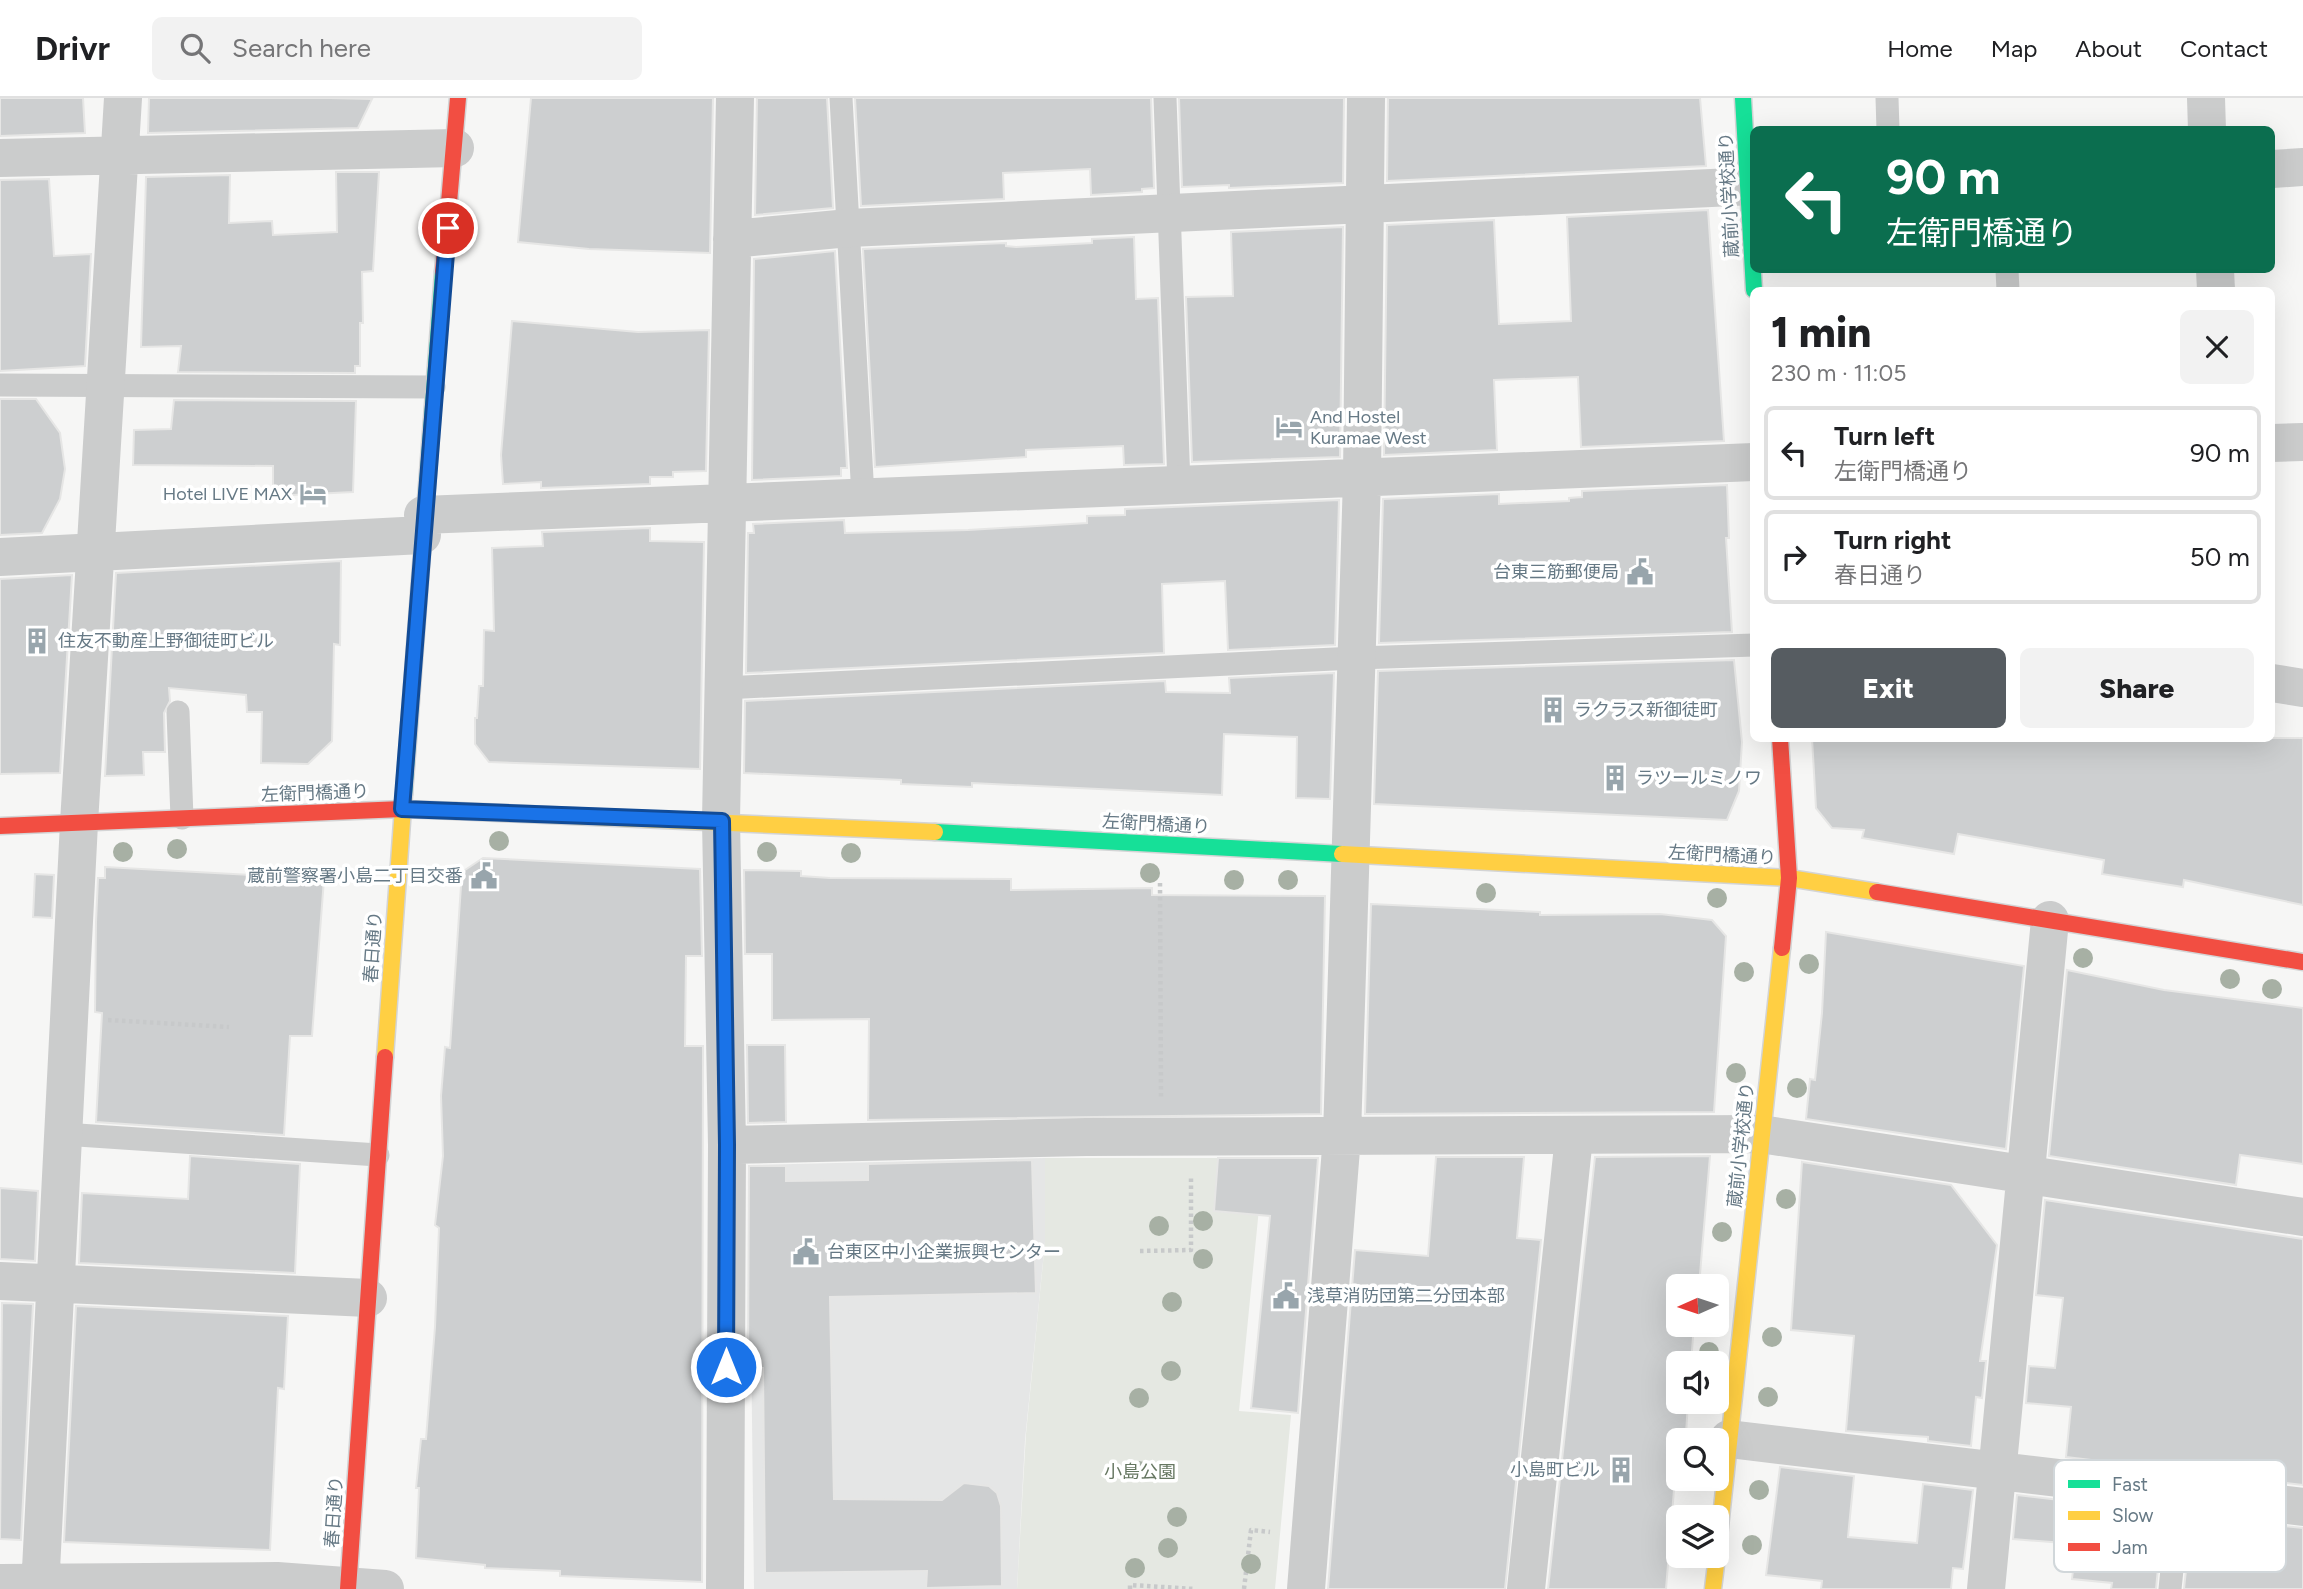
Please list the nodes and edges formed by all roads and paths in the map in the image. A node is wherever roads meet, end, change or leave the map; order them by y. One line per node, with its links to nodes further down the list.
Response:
1 (123, 98): 13 (street)
2 (458, 98): 12 (street, 春日通り)
3 (736, 98): 22 (street)
4 (841, 98): 21 (lane)
5 (1164, 98): 20 (lane)
6 (1366, 98): 19 (street)
7 (1743, 98): 17 (street, 蔵前小学校通り)
8 (1887, 98): 10 (lane)
9 (2206, 98): 11 (street)
10 (1888, 126)
11 (2207, 126)
12 (455, 148): 13 (street); 25 (street, 春日通り)
13 (119, 155): 14 (street); 24 (street)
14 (0, 158)
15 (2303, 167): 16 (street)
16 (2275, 169)
17 (1750, 175)
18 (1750, 186): 19 (street)
19 (1364, 205): 20 (street); 29 (street)
20 (1167, 214): 21 (street); 30 (lane)
21 (849, 229): 22 (street); 31 (lane)
22 (732, 239): 32 (street)
23 (0, 385): 24 (lane)
24 (106, 385): 25 (lane); 34 (street)
25 (434, 387): 33 (street, 春日通り)
26 (2303, 442): 27 (street)
27 (2275, 443)
28 (1750, 462): 29 (street)
29 (1362, 478): 30 (street); 37 (street)
30 (1180, 485): 31 (street)
31 (863, 497): 32 (street)
32 (726, 503): 33 (street); 39 (street)
33 (422, 525): 34 (street); 43 (street, 春日通り)
34 (96, 552): 35 (street); 46 (street)
35 (0, 557)
36 (1750, 645): 37 (lane)
37 (1356, 658): 39 (lane); 49 (street)
38 (2275, 683): 40 (street)
39 (724, 688): 45 (street)
40 (2303, 688)
41 (178, 712): 44 (lane)
42 (1780, 742): 50 (street, 蔵前小学校通り)
43 (402, 809): 44 (street, 左衛門橋通り); 45 (street, 左衛門橋通り); 61 (street, 春日通り)
44 (182, 818): 46 (street, 左衛門橋通り)
45 (722, 821): 48 (street, 左衛門橋通り); 60 (street)
46 (79, 823): 47 (street, 左衛門橋通り); 53 (street)
47 (0, 826)
48 (1160, 844): 49 (street, 左衛門橋通り); 58 (path)
49 (1350, 855): 50 (street, 左衛門橋通り); 57 (street)
50 (1789, 878): 51 (street, 左衛門橋通り); 56 (street, 蔵前小学校通り)
51 (2050, 920): 52 (street, 左衛門橋通り); 62 (street)
52 (2303, 962)
53 (69, 1018): 54 (path); 55 (street)
54 (229, 1027)
55 (63, 1134): 61 (lane); 67 (street)
56 (1761, 1135): 59 (street); 62 (street); 69 (street, 蔵前小学校通り)
57 (1342, 1136): 58 (street); 59 (street); 81 (street)
58 (1162, 1137): 60 (street)
59 (1574, 1137): 82 (street)
60 (727, 1145): 77 (street)
61 (378, 1155): 68 (street, 春日通り)
62 (2025, 1175): 64 (street); 70 (street)
63 (1191, 1184): 65 (path)
64 (2303, 1217)
65 (1140, 1251)
66 (0, 1281): 67 (street)
67 (55, 1283): 68 (street); 75 (street)
68 (368, 1298): 76 (street, 春日通り)
69 (1729, 1439): 70 (street)
70 (1997, 1471): 71 (street); 84 (street)
71 (2054, 1478)
72 (1281, 1533): 80 (path)
73 (1715, 1568): 83 (street, 蔵前小学校通り)
74 (0, 1583): 75 (street)
75 (40, 1586): 76 (street)
76 (360, 1588)
77 (725, 1589)
78 (1130, 1589): 79 (path)
79 (1195, 1589)
80 (1244, 1589)
81 (1306, 1589)
82 (1526, 1589)
83 (1713, 1589)
84 (1986, 1589)

